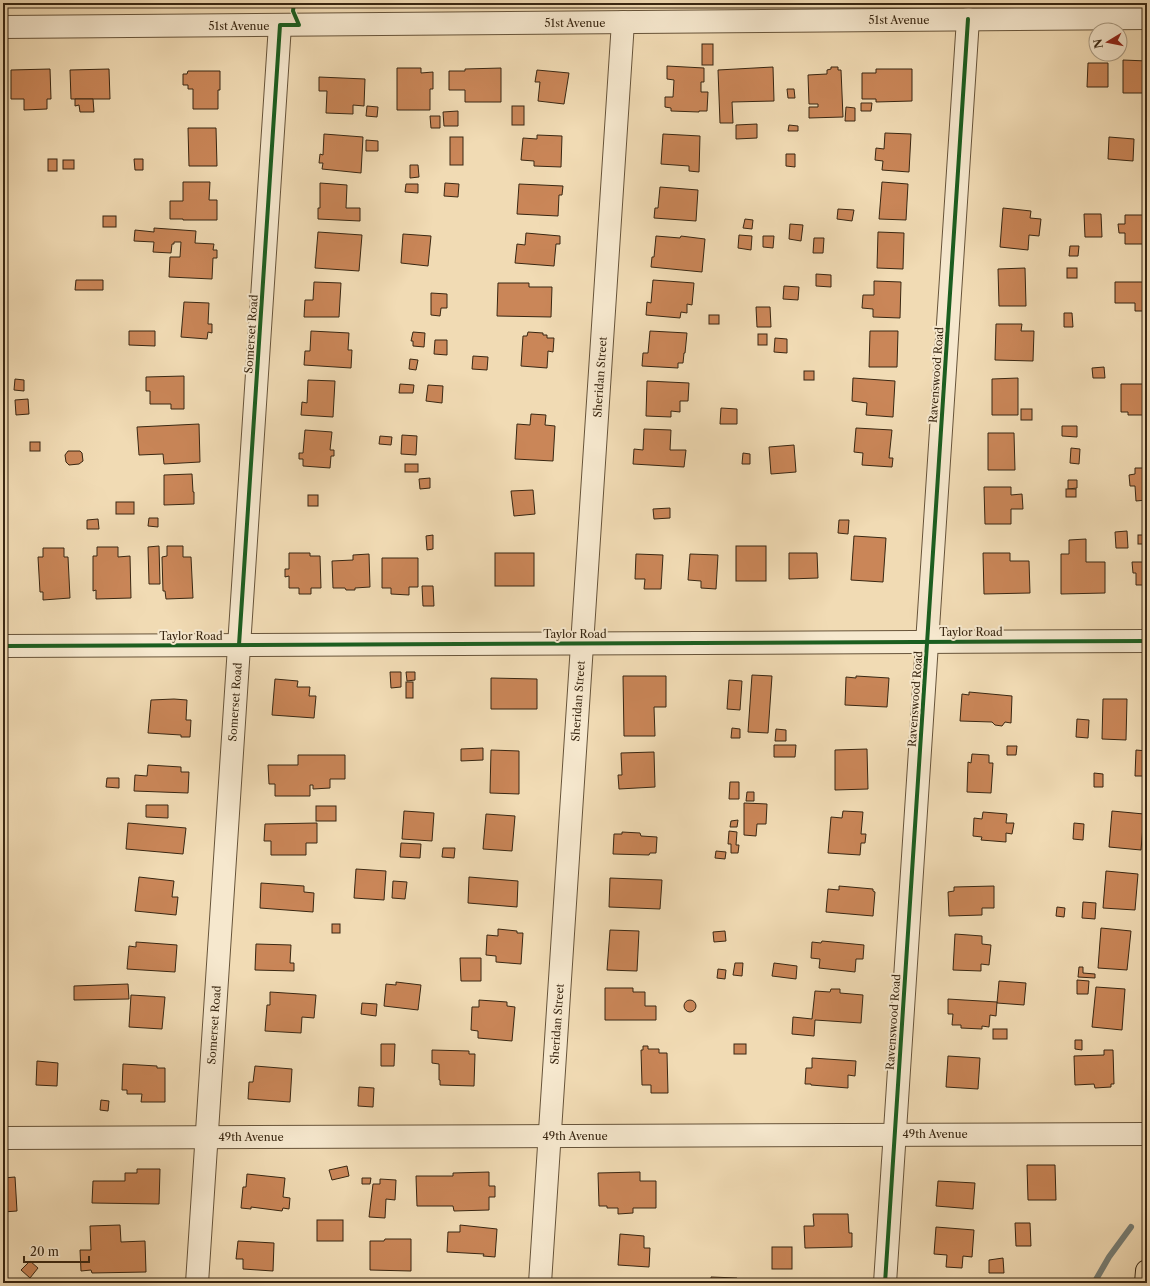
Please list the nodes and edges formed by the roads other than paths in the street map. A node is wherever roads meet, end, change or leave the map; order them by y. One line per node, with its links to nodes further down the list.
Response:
1 (1147, 18): 2 (street, 51st Avenue)
2 (968, 20): 3 (street, 51st Avenue); 6 (street, Ravenswood Road)
3 (623, 22): 4 (street, 51st Avenue); 8 (street, Sheridan Street)
4 (280, 25): 5 (street, 51st Avenue); 9 (street, Somerset Road)
5 (3, 28)
6 (928, 641): 7 (street, Taylor Road); 8 (street, Taylor Road); 11 (street, Ravenswood Road)
7 (1147, 641)
8 (582, 643): 9 (street, Taylor Road); 13 (street, Sheridan Street)
9 (239, 644): 10 (street, Taylor Road); 14 (street, Somerset Road)
10 (3, 646)
11 (895, 1134): 12 (street, 49th Avenue); 13 (street, 49th Avenue); 19 (street, Ravenswood Road)
12 (1147, 1134)
13 (550, 1136): 14 (street, 49th Avenue); 18 (street, Sheridan Street)
14 (207, 1137): 15 (street, 49th Avenue); 17 (street, Somerset Road)
15 (3, 1138)
16 (1147, 1271): 20 (main road)
17 (197, 1283)
18 (540, 1283)
19 (885, 1283)
20 (1146, 1283)

